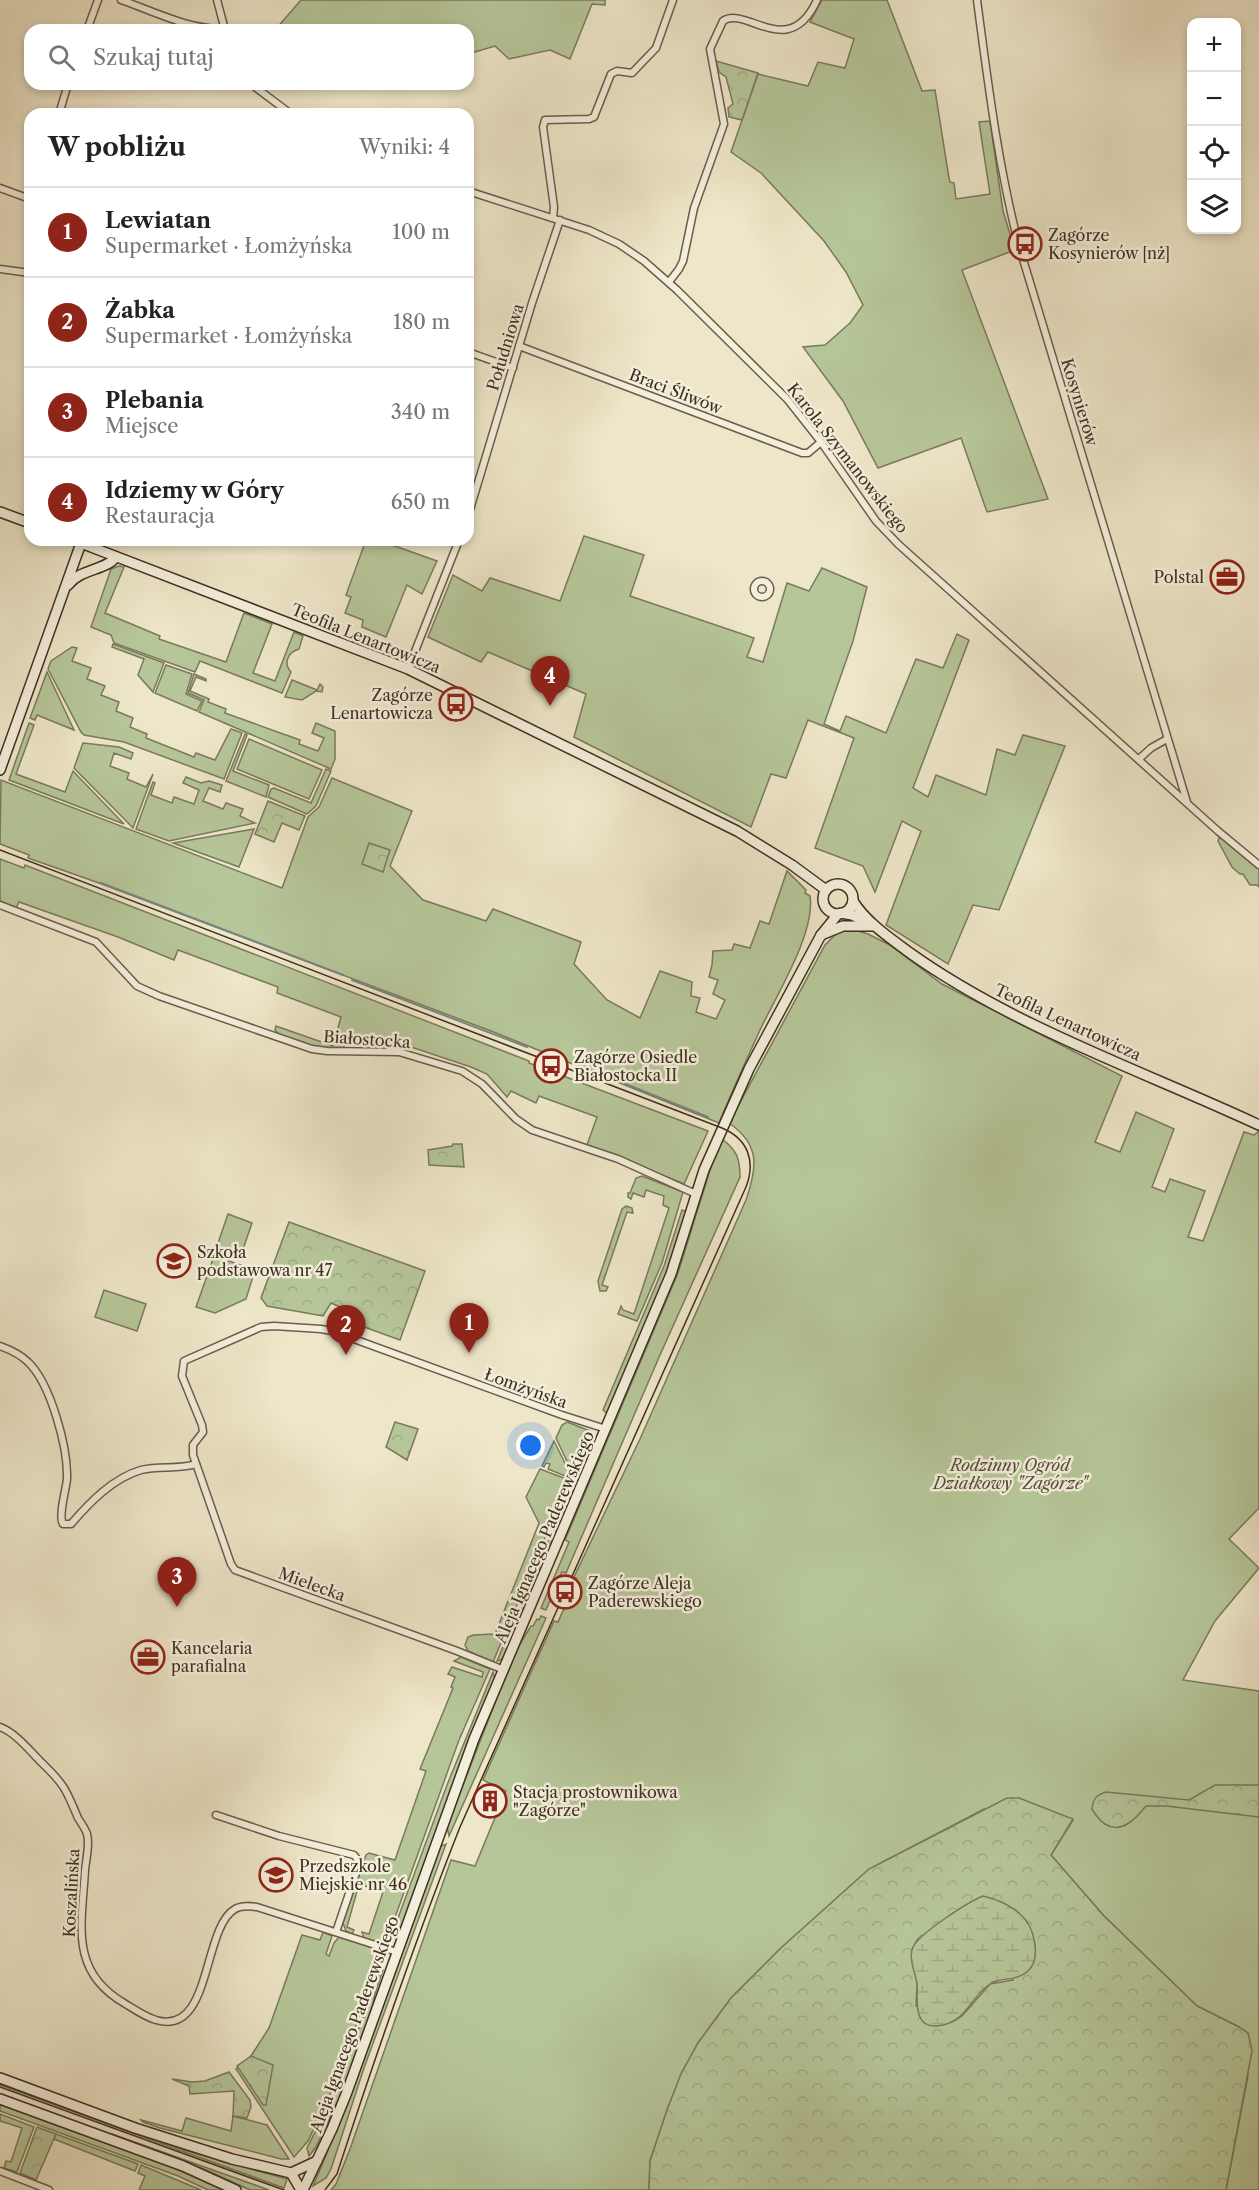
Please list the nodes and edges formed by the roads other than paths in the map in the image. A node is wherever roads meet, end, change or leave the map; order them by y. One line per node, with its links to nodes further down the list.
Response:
1 (98, 0): 7 (street)
2 (120, 0): 8 (street)
3 (217, 0): 9 (street)
4 (673, 0): 17 (street, Południowa)
5 (817, 0): 20 (street)
6 (977, 0): 34 (street, Kosynierów)
7 (89, 24)
8 (191, 24)
9 (224, 24)
10 (66, 90): 12 (street)
11 (259, 90): 13 (street)
12 (61, 108)
13 (283, 108)
14 (0, 188): 16 (street)
15 (474, 193): 17 (street, Karola Szymanowskiego)
16 (24, 197)
17 (556, 219): 20 (street, Karola Szymanowskiego); 21 (street, Południowa)
18 (0, 269): 19 (street)
19 (24, 272)
20 (669, 282): 24 (street, Karola Szymanowskiego)
21 (519, 346): 23 (street, Południowa); 24 (street, Braci Śliwów)
22 (474, 354): 23 (street)
23 (513, 368): 25 (street, Południowa)
24 (821, 442): 35 (street, Karola Szymanowskiego)
25 (474, 496)
26 (0, 512): 27 (street)
27 (24, 521)
28 (76, 546): 32 (street)
29 (90, 546): 31 (street, Teofila Lenartowicza)
30 (457, 546): 33 (street)
31 (116, 556): 32 (street); 33 (street, Teofila Lenartowicza)
32 (63, 592): 36 (street)
33 (408, 669): 39 (street, Teofila Lenartowicza)
34 (1167, 739): 35 (street); 37 (street, Kosynierów)
35 (1139, 759): 37 (street, Karola Szymanowskiego)
36 (0, 770)
37 (1188, 804): 38 (street, Karola Szymanowskiego)
38 (1259, 865)
39 (826, 890): 40 (street); 42 (street)
40 (853, 901): 43 (street); 44 (street, Teofila Lenartowicza)
41 (0, 905): 47 (street, Białostocka)
42 (828, 910): 43 (street); 45 (street, Aleja Ignacego Paderewskiego)
43 (839, 914): 44 (street, Teofila Lenartowicza); 45 (street, Aleja Ignacego Paderewskiego)
44 (875, 926): 45 (street); 46 (street, Teofila Lenartowicza)
45 (820, 935): 47 (street, Aleja Ignacego Paderewskiego)
46 (1259, 1125)
47 (696, 1194): 49 (street, Aleja Ignacego Paderewskiego)
48 (0, 1346): 51 (street)
49 (606, 1429): 50 (street, Łomżyńska); 52 (street, Aleja Ignacego Paderewskiego)
50 (194, 1445): 51 (street, Mielecka)
51 (196, 1464): 52 (street, Mielecka)
52 (504, 1670): 56 (street, Aleja Ignacego Paderewskiego)
53 (0, 1727): 55 (street, Koszalińska)
54 (216, 1815): 55 (street)
55 (336, 1932): 56 (street, Koszalińska)
56 (397, 1952): 59 (street, Aleja Ignacego Paderewskiego)
57 (0, 2078): 61 (street)
58 (0, 2099): 63 (street)
59 (317, 2161): 61 (street); 64 (street, Aleja Ignacego Paderewskiego)
60 (0, 2171): 62 (street)
61 (291, 2173): 64 (street)
62 (49, 2190)
63 (236, 2190)
64 (302, 2190)

